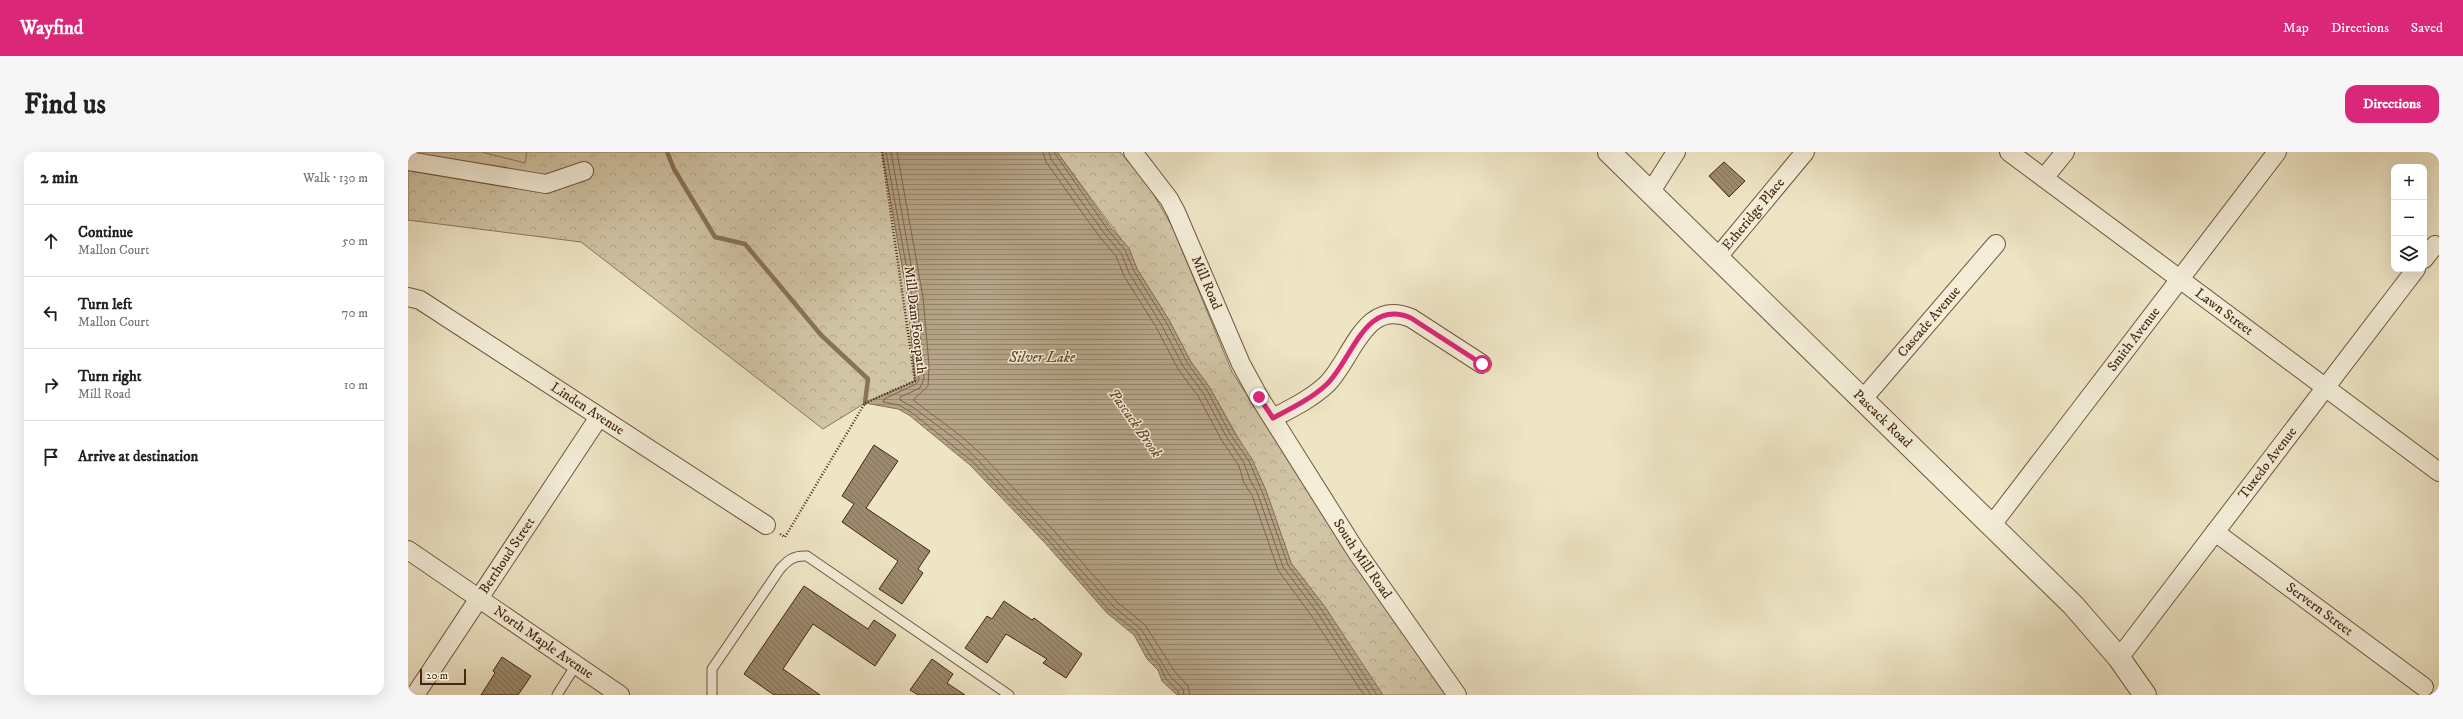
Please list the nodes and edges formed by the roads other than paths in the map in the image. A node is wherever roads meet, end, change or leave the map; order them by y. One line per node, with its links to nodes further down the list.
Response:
1 (1134, 152): 23 (street, Mill Road)
2 (1609, 152): 11 (street, Pascack Road)
3 (1676, 152): 11 (street)
4 (1805, 152): 15 (street, Etheridge Place)
5 (2009, 152): 10 (street, Lawn Street)
6 (2065, 152): 10 (street)
7 (2277, 152): 17 (street, Smith Avenue)
8 (408, 161): 9 (street)
9 (584, 171)
10 (2044, 178): 17 (street, Lawn Street)
11 (1650, 193): 15 (street, Pascack Road)
12 (1996, 244): 21 (street, Cascade Avenue)
13 (2435, 245): 14 (street)
14 (2427, 255)
15 (1717, 258): 21 (street, Pascack Road)
16 (2414, 272): 20 (street, Tuxedo Avenue)
17 (2180, 279): 20 (street, Lawn Street); 26 (street, Smith Avenue)
18 (408, 297): 22 (street, Linden Avenue)
19 (1482, 364): 23 (street)
20 (2326, 387): 24 (street, Lawn Street); 27 (street, Tuxedo Avenue)
21 (1862, 400): 26 (street, Pascack Road)
22 (599, 417): 25 (street, Linden Avenue); 29 (street, Berthoud Street)
23 (1273, 418): 38 (street, South Mill Road)
24 (2439, 472)
25 (766, 525)
26 (1991, 526): 30 (street, Pascack Road)
27 (2215, 532): 30 (street, Tuxedo Avenue); 32 (street, Servern Street)
28 (408, 550): 29 (street, North Maple Avenue)
29 (479, 598): 31 (street, North Maple Avenue); 33 (street, Berthoud Street)
30 (2118, 658): 39 (street, Pascack Road)
31 (576, 665): 34 (lane); 35 (street, North Maple Avenue)
32 (2424, 687)
33 (415, 695)
34 (557, 695)
35 (620, 695)
36 (712, 695): 37 (lane)
37 (1009, 695)
38 (1457, 695)
39 (2145, 695)

